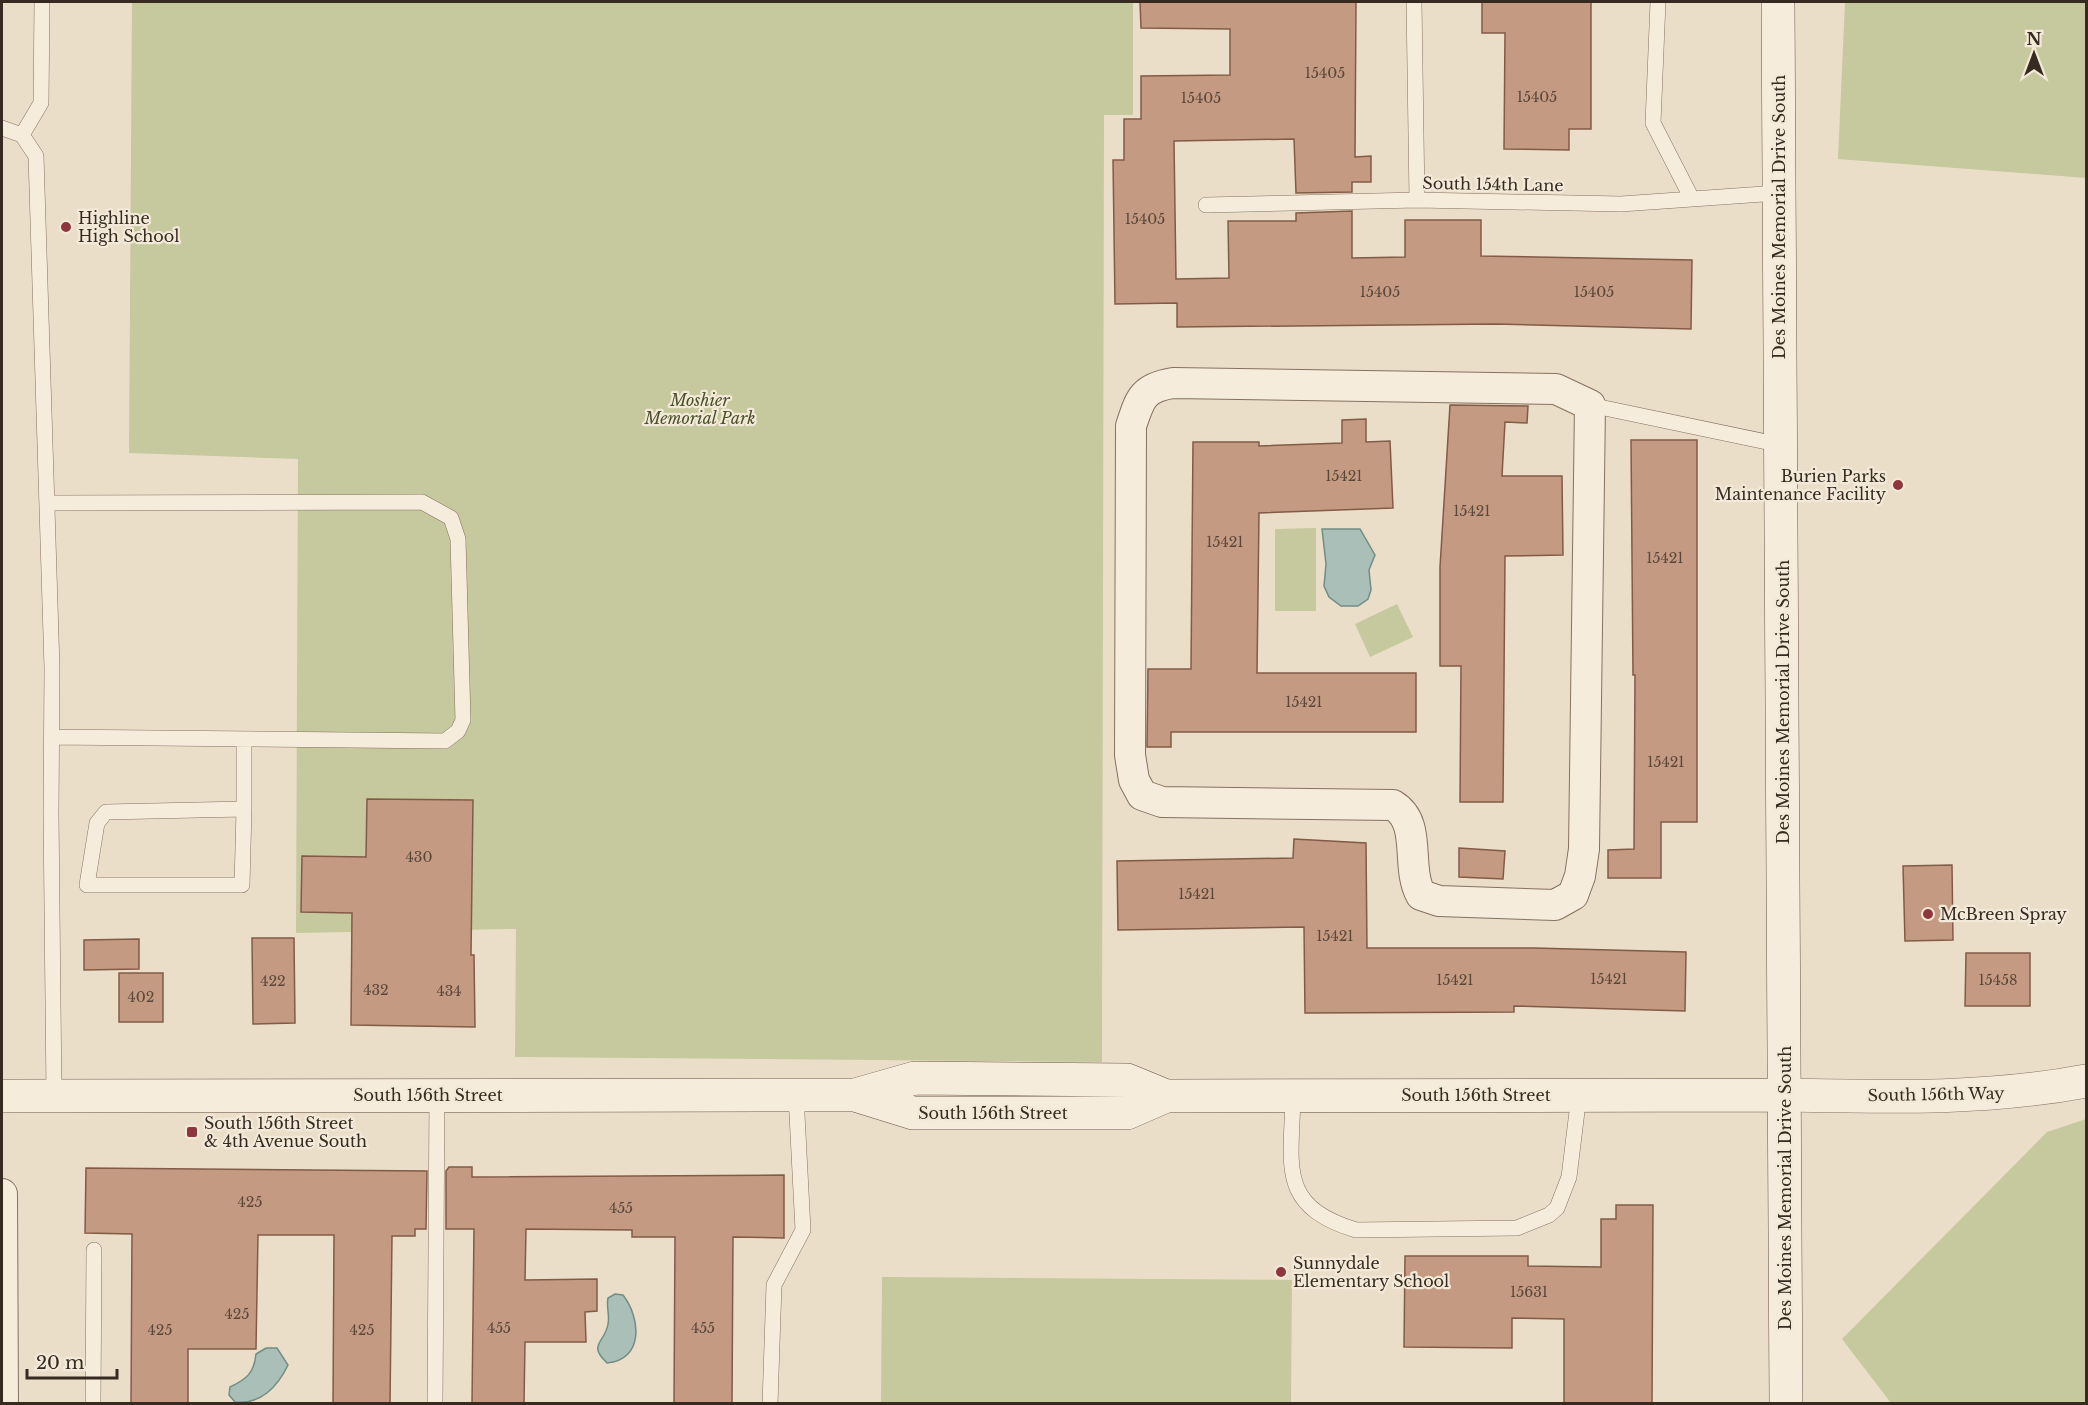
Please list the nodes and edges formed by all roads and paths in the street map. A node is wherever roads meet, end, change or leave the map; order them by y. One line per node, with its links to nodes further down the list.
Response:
1 (42, 2): 6 (lane)
2 (1414, 2): 9 (lane)
3 (1658, 2): 8 (lane)
4 (1778, 2): 7 (main road, Des Moines Memorial Drive South)
5 (2, 129): 6 (lane)
6 (22, 135): 13 (lane)
7 (1778, 193): 8 (lane, South 154th Lane); 12 (main road, Des Moines Memorial Drive South)
8 (1692, 199): 9 (lane, South 154th Lane)
9 (1418, 200): 10 (lane, South 154th Lane)
10 (1206, 205)
11 (1590, 405): 11 (street); 12 (lane)
12 (1781, 445): 23 (main road, Des Moines Memorial Drive South)
13 (48, 503): 14 (lane); 15 (lane)
14 (52, 737): 15 (lane); 18 (lane)
15 (244, 740): 16 (lane)
16 (243, 809): 16 (lane)
17 (2086, 1081): 23 (main road, South 156th Way)
18 (54, 1095): 19 (main road, South 156th Street); 24 (main road, South 156th Street)
19 (438, 1095): 20 (main road, South 156th Street); 31 (lane)
20 (796, 1095): 21 (main road, South 156th Street); 32 (lane)
21 (1293, 1095): 22 (main road, South 156th Street); 22 (lane)
22 (1579, 1095): 23 (main road, South 156th Street)
23 (1785, 1095): 33 (main road, Des Moines Memorial Drive South)
24 (2, 1096)
25 (2, 1194): 27 (street)
26 (94, 1250): 30 (lane)
27 (2, 1296): 28 (street)
28 (2, 1345): 29 (street)
29 (3, 1404)
30 (93, 1404)
31 (435, 1404)
32 (770, 1404)
33 (1786, 1404)

